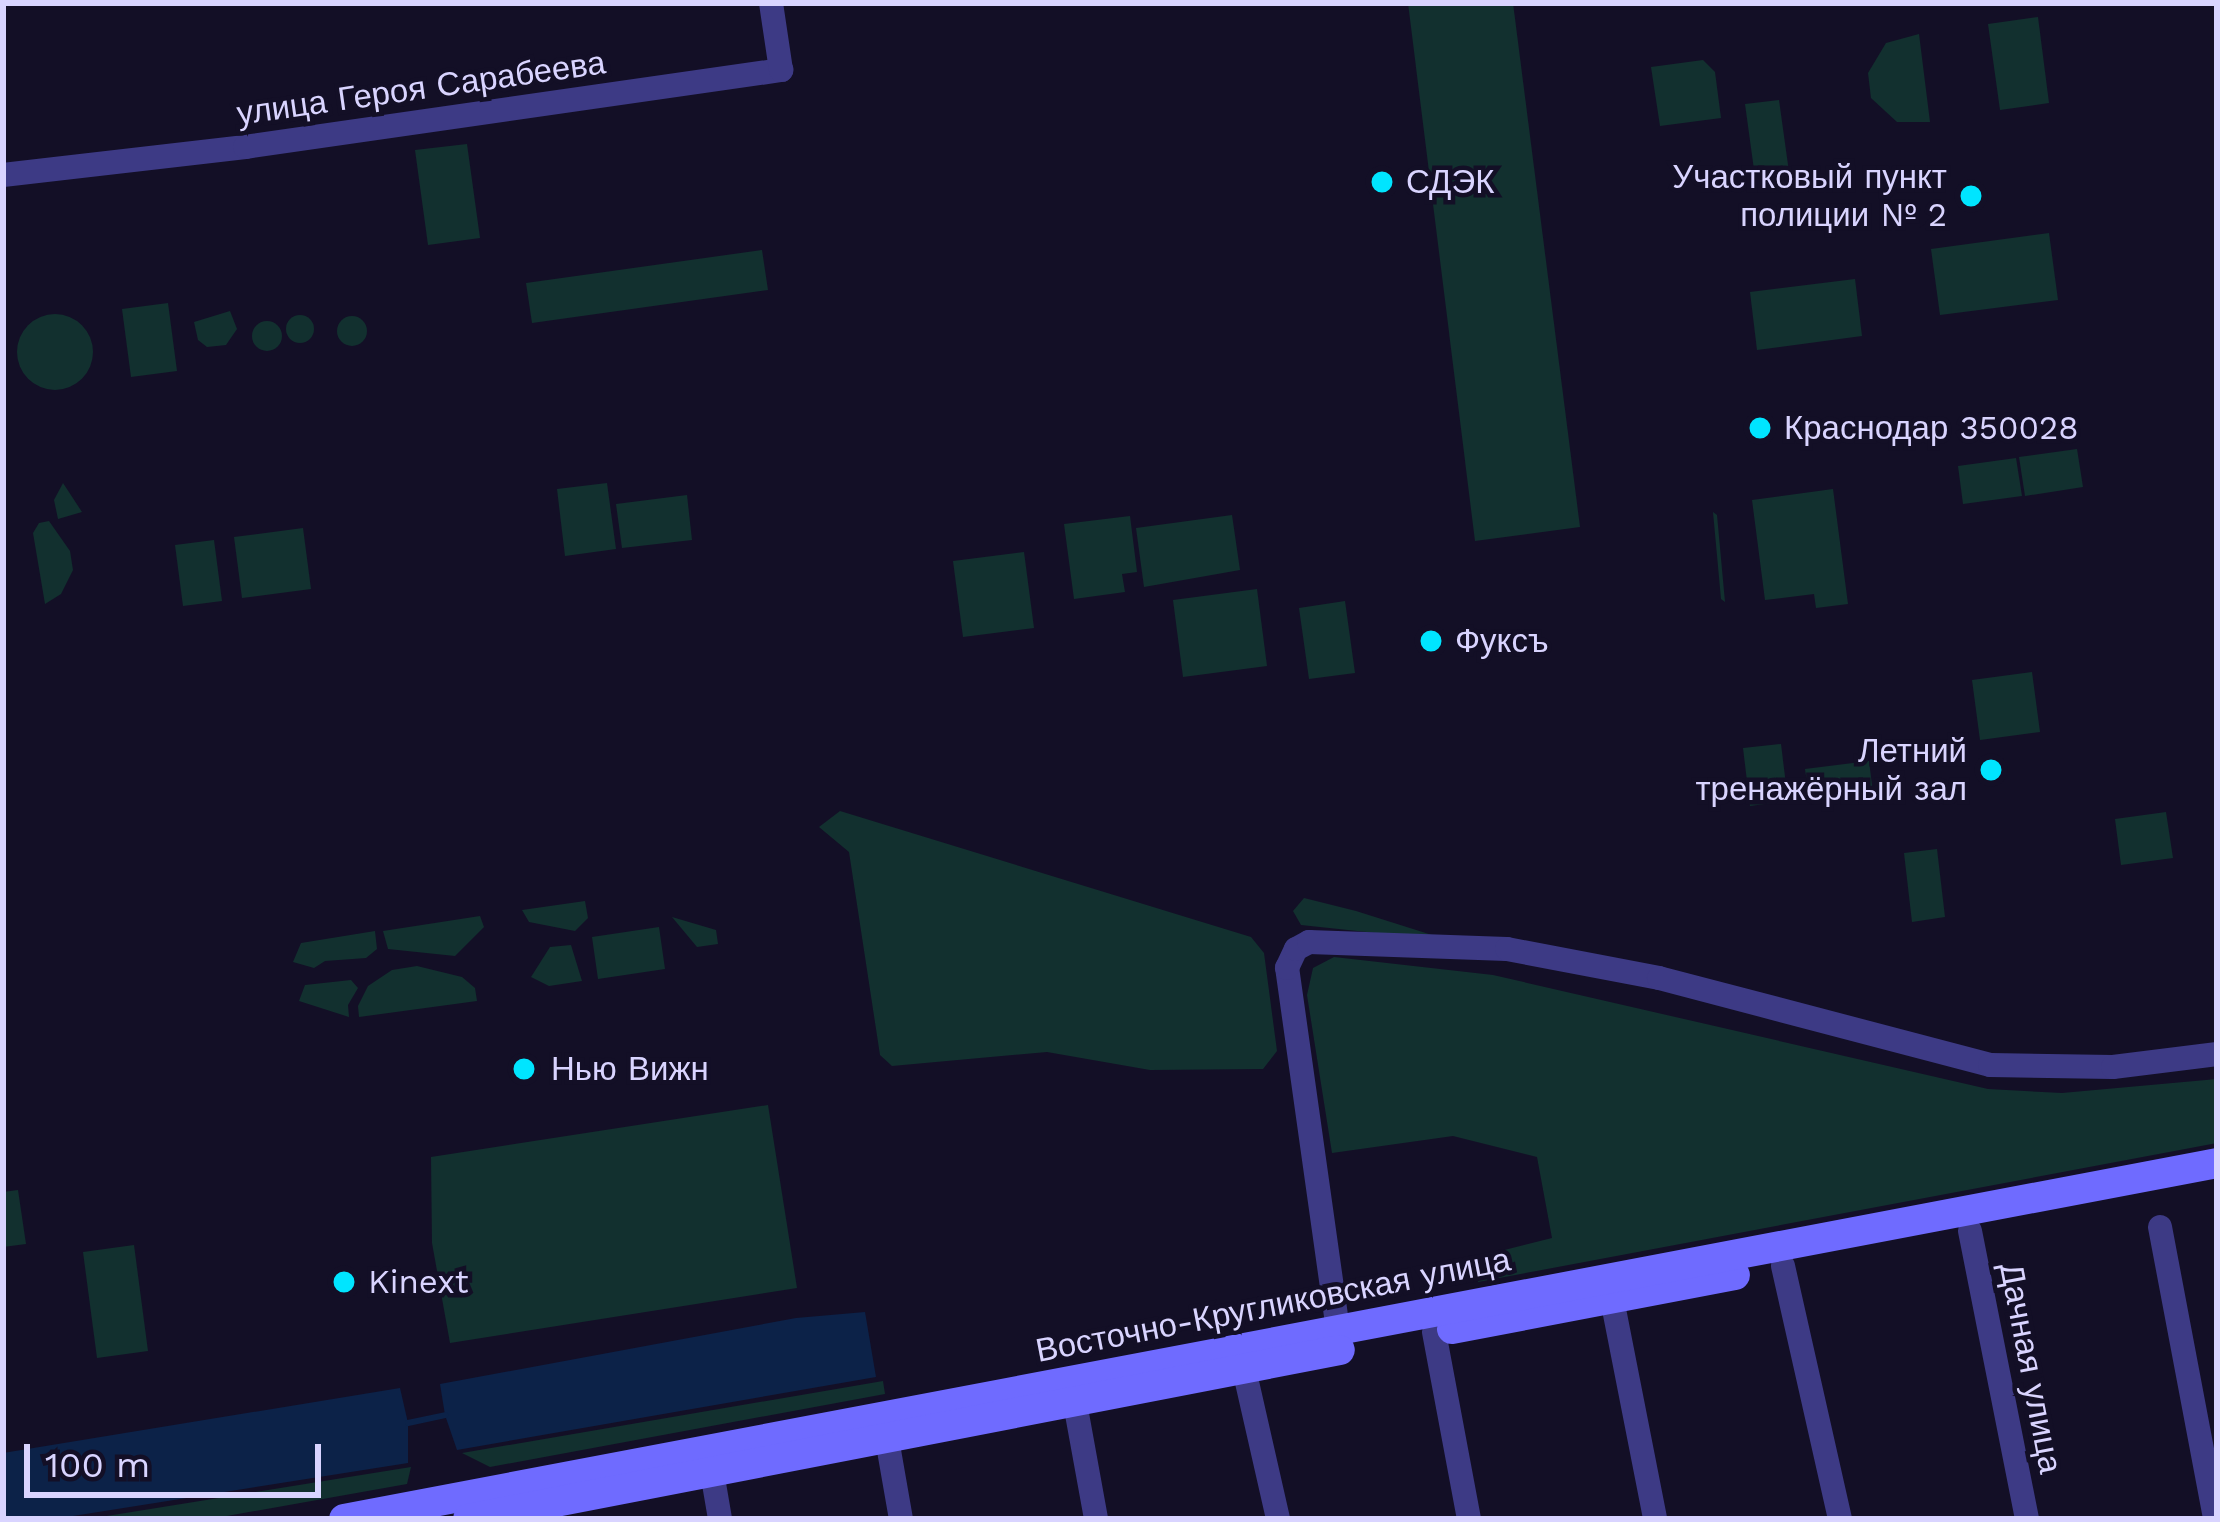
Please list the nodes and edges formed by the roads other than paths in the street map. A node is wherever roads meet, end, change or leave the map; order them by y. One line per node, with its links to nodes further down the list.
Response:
1 (771, 3): 2 (street, улица Героя Сарабеева)
2 (3, 176)
3 (2217, 1054): 10 (street)
4 (2217, 1163): 10 (main road, Восточно-Кругликовская улица)
5 (2217, 1184): 7 (main road, Восточно-Кругликовская улица)
6 (2160, 1227): 27 (street)
7 (1970, 1231): 8 (main road, Восточно-Кругликовская улица); 26 (street, Дачная улица)
8 (1783, 1266): 9 (main road, Восточно-Кругликовская улица); 25 (street)
9 (1612, 1299): 11 (main road, Восточно-Кругликовская улица); 24 (street)
10 (1338, 1330): 17 (main road, Восточно-Кругликовская улица)
11 (1434, 1332): 12 (main road, Восточно-Кругликовская улица); 23 (street)
12 (1244, 1370): 13 (main road, Восточно-Кругликовская улица); 22 (street)
13 (1075, 1403): 14 (main road, Восточно-Кругликовская улица); 21 (street)
14 (887, 1439): 15 (main road, Восточно-Кругликовская улица); 20 (street)
15 (712, 1472): 16 (main road, Восточно-Кругликовская улица); 19 (street)
16 (507, 1515): 18 (main road, Восточно-Кругликовская улица)
17 (344, 1519)
18 (468, 1519)
19 (720, 1519)
20 (901, 1519)
21 (1096, 1519)
22 (1277, 1519)
23 (1469, 1519)
24 (1654, 1519)
25 (1840, 1519)
26 (2027, 1519)
27 (2215, 1519)

